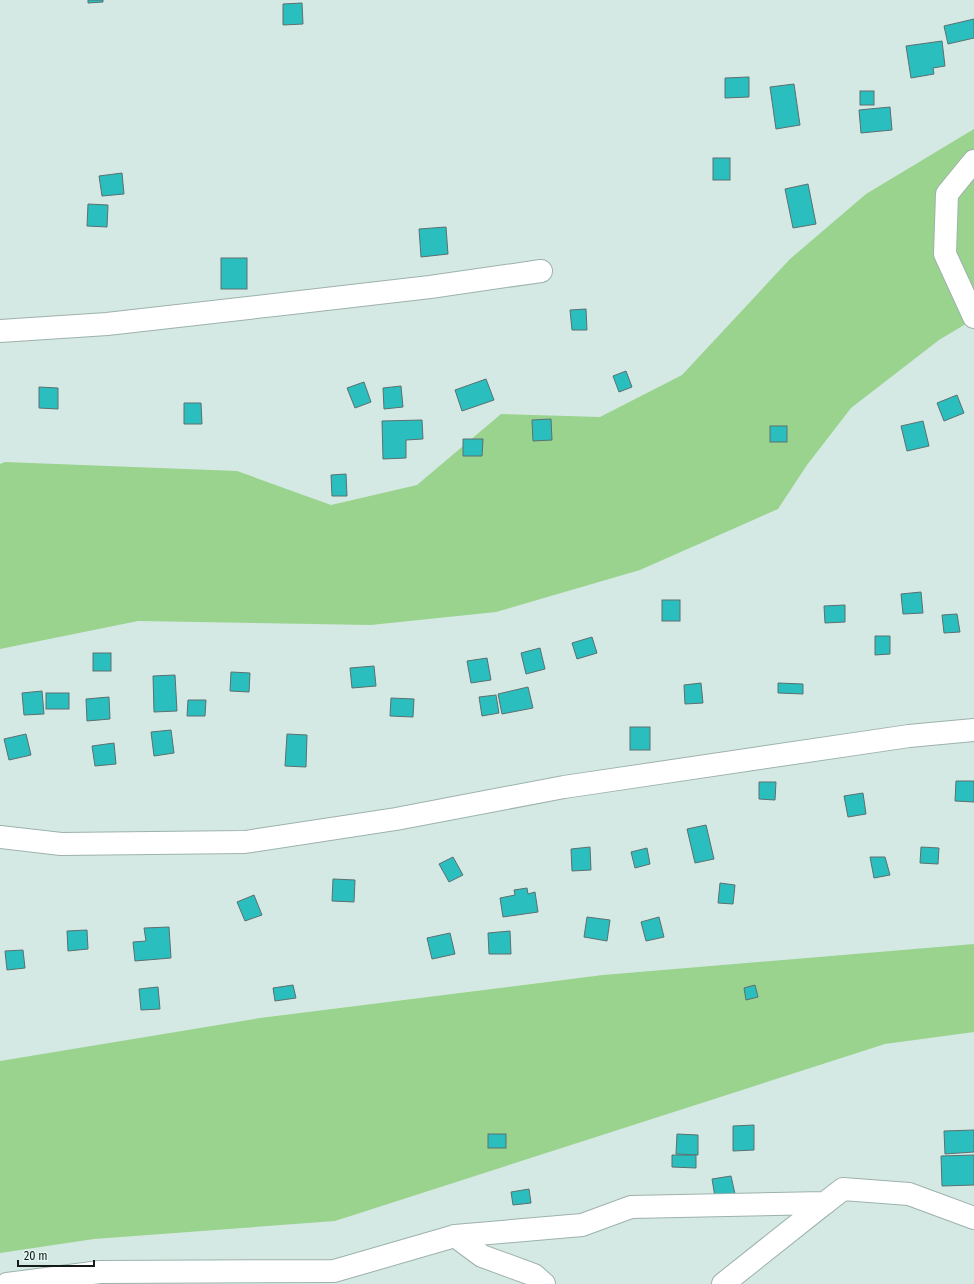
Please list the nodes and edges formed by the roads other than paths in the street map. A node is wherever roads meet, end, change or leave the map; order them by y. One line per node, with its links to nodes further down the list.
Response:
1 (974, 161): 3 (street)
2 (541, 271): 4 (street)
3 (974, 317)
4 (0, 331)
5 (974, 730): 6 (street)
6 (0, 837)
7 (825, 1203): 8 (street); 9 (street); 13 (street)
8 (974, 1219)
9 (455, 1236): 10 (street); 12 (street)
10 (99, 1278): 11 (street)
11 (7, 1284)
12 (544, 1284)
13 (723, 1284)

